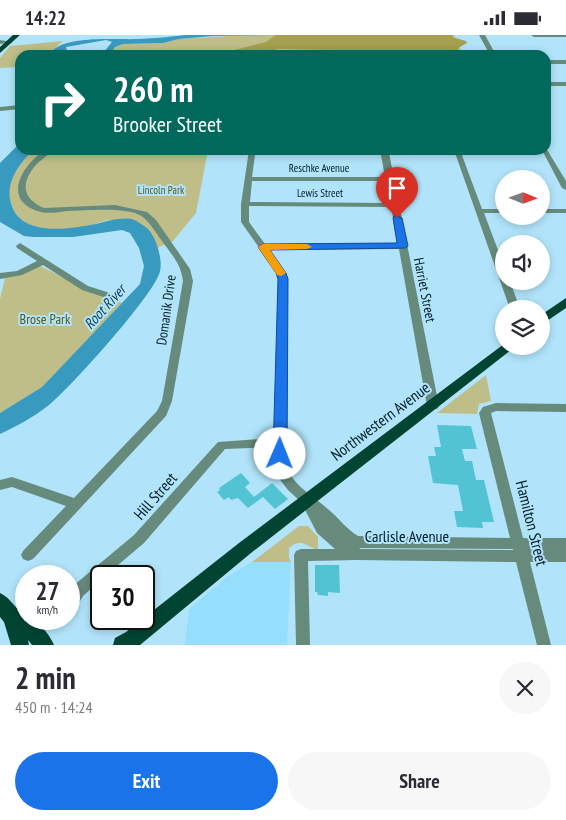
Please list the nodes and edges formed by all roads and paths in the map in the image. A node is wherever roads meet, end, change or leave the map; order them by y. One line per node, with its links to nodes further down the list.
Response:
1 (17, 35): 6 (main road)
2 (482, 35): 7 (street)
3 (534, 35): 4 (street)
4 (566, 35)
5 (0, 41): 6 (street)
6 (9, 42): 8 (main road)
7 (490, 50)
8 (0, 51)
9 (551, 62): 10 (street)
10 (566, 62)
11 (551, 84): 12 (street)
12 (566, 84)
13 (15, 108): 14 (street)
14 (0, 109)
15 (42, 155): 44 (street, Domanik Drive)
16 (251, 155): 20 (street)
17 (386, 155): 21 (street, Harriet Street)
18 (459, 155): 25 (street)
19 (548, 155): 22 (street)
20 (248, 179): 21 (street, Reschke Avenue); 23 (street)
21 (390, 179): 24 (street, Harriet Street)
22 (566, 188)
23 (245, 205): 24 (street, Lewis Street); 31 (street)
24 (394, 205): 30 (street, Harriet Street)
25 (479, 211): 26 (street); 32 (street)
26 (495, 211)
27 (550, 211): 28 (street)
28 (566, 211)
29 (20, 246): 33 (street)
30 (403, 246): 31 (street); 39 (street, Harriet Street)
31 (263, 247): 41 (street)
32 (495, 255)
33 (42, 261): 34 (street); 35 (street)
34 (0, 276)
35 (113, 297)
36 (566, 302): 37 (main road)
37 (550, 314)
38 (498, 355): 39 (main road, Northwestern Avenue)
39 (433, 406): 43 (main road, Northwestern Avenue)
40 (566, 408): 46 (street, Hamilton Street)
41 (280, 442): 43 (street); 50 (street, Hill Street)
42 (0, 485): 44 (street)
43 (308, 501): 46 (street, Carlisle Avenue); 48 (street, Carlisle Avenue); 53 (main road, Northwestern Avenue)
44 (76, 504): 47 (street, Domanik Drive)
45 (566, 544): 46 (street, Carlisle Avenue)
46 (521, 549): 48 (street, Carlisle Avenue); 49 (street, Carlisle Avenue); 57 (street, Hamilton Street)
47 (28, 555)
48 (360, 555): 56 (street)
49 (566, 555)
50 (80, 589)
51 (0, 602): 52 (main road)
52 (12, 618): 54 (main road); 55 (main road)
53 (128, 643)
54 (20, 645)
55 (45, 645)
56 (303, 645)
57 (544, 645)

